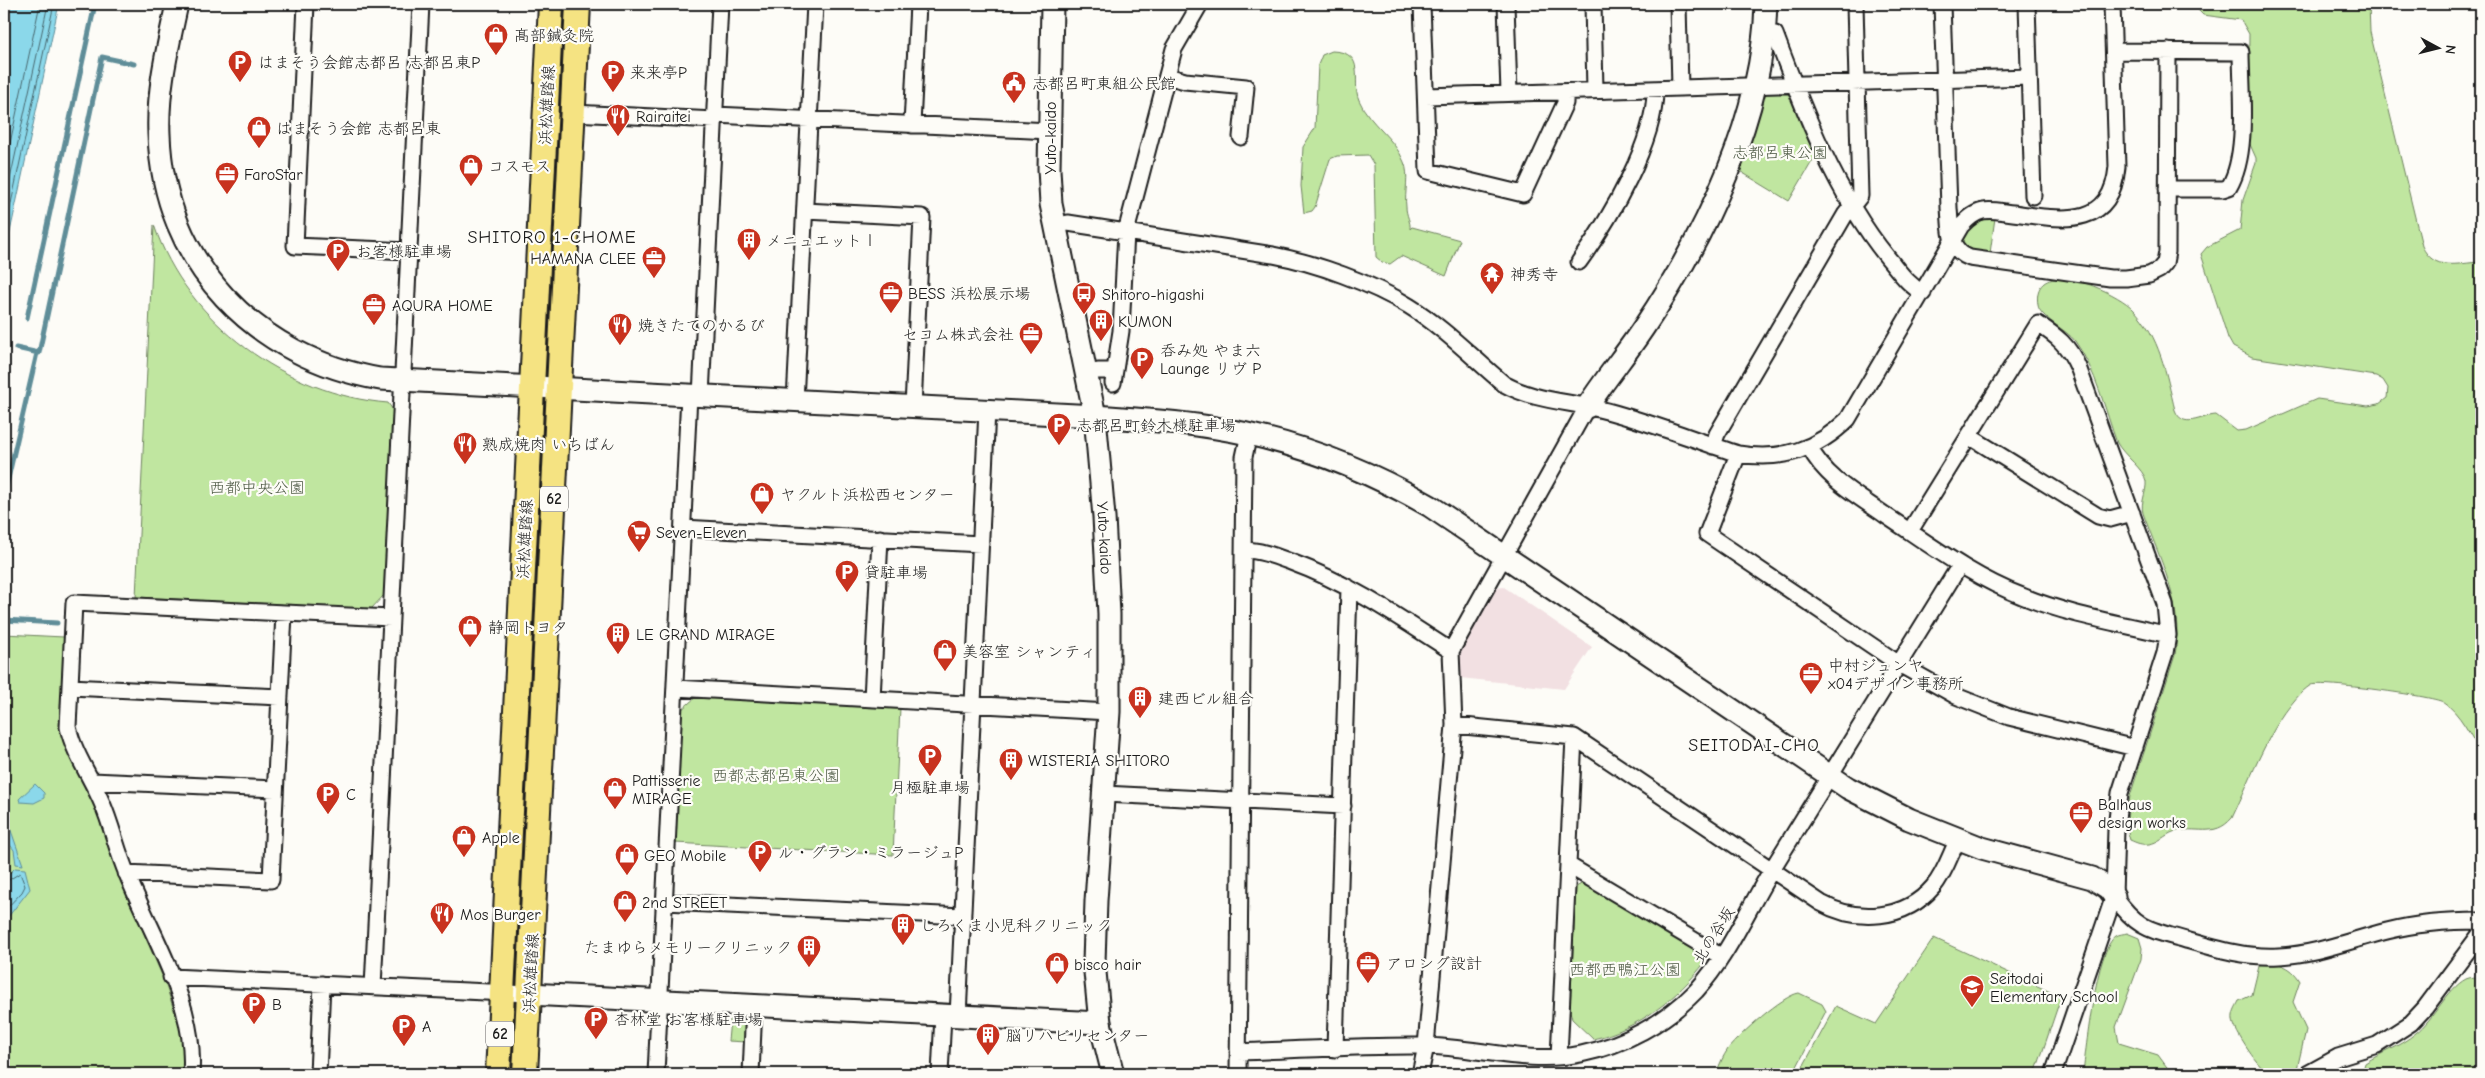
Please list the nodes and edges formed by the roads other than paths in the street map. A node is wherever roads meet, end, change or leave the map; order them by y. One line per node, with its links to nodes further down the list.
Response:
1 (177, 4): 52 (street)
2 (306, 4): 48 (street)
3 (421, 4): 48 (street)
4 (551, 4): 53 (main road, 浜松雄踏線 / 62)
5 (578, 4): 35 (main road, 浜松雄踏線 / 62)
6 (720, 4): 36 (street)
7 (815, 4): 37 (street)
8 (918, 4): 38 (street)
9 (1052, 4): 39 (street, Yuto-kaido)
10 (1200, 4): 23 (street)
11 (1422, 4): 34 (street)
12 (1506, 4): 33 (street)
13 (1593, 4): 31 (street)
14 (1678, 4): 29 (street)
15 (1766, 4): 20 (street)
16 (1855, 4): 26 (street)
17 (1942, 4): 25 (street)
18 (2027, 4): 24 (street)
19 (2112, 4): 21 (street)
20 (1764, 33): 27 (street); 28 (street)
21 (2114, 51): 22 (street); 47 (street)
22 (2168, 51): 41 (street); 41 (street)
23 (1166, 76): 40 (street); 46 (street)
24 (2029, 77): 25 (street); 42 (street)
25 (1945, 80): 26 (street); 47 (street)
26 (1858, 82): 27 (street); 43 (street)
27 (1794, 84): 28 (street); 43 (street)
28 (1755, 85): 29 (street); 58 (street)
29 (1680, 88): 30 (street)
30 (1655, 89): 31 (street); 49 (street)
31 (1595, 90): 32 (street)
32 (1565, 92): 33 (street); 34 (street)
33 (1509, 93): 34 (street)
34 (1426, 96)
35 (573, 113): 36 (street); 54 (main road, 浜松雄踏線 / 62)
36 (715, 118): 37 (street); 55 (street)
37 (809, 120): 38 (street); 44 (street)
38 (912, 125): 39 (street)
39 (1050, 131): 45 (street, Yuto-kaido)
40 (1242, 137)
41 (2167, 189): 47 (street)
42 (2033, 196)
43 (1853, 206): 50 (street); 63 (street)
44 (805, 211): 56 (street); 57 (street)
45 (1055, 226): 46 (street); 60 (street, Yuto-kaido)
46 (1126, 232): 51 (street); 58 (street)
47 (1952, 242): 50 (street)
48 (409, 252): 52 (street)
49 (1579, 262)
50 (1923, 293): 64 (street)
51 (1098, 371)
52 (402, 381): 53 (street); 76 (street)
53 (531, 388): 54 (street); 108 (main road, 浜松雄踏線 / 62)
54 (559, 389): 55 (street); 109 (main road, 浜松雄踏線 / 62)
55 (695, 396): 56 (street); 67 (street)
56 (795, 401): 57 (street)
57 (912, 407): 59 (street)
58 (1587, 407): 63 (street); 72 (street)
59 (987, 410): 60 (street); 70 (street)
60 (1095, 416): 61 (street); 85 (street, Yuto-kaido)
61 (1249, 434): 71 (street); 72 (street)
62 (1969, 436): 66 (street); 66 (street); 68 (street)
63 (1713, 446): 65 (street)
64 (1810, 448): 65 (street); 68 (street)
65 (1738, 454): 79 (street)
66 (2132, 513): 77 (street)
67 (683, 528): 69 (street); 81 (street)
68 (1910, 531): 73 (street)
69 (880, 538): 70 (street); 83 (street)
70 (981, 544): 84 (street)
71 (1243, 550): 74 (street); 93 (street)
72 (1503, 555): 78 (street); 89 (street)
73 (1960, 565): 77 (street); 79 (street, 北の谷坂)
74 (1349, 588): 78 (street); 94 (street)
75 (284, 613): 76 (street); 80 (street); 82 (street)
76 (391, 618): 107 (street)
77 (2168, 635): 88 (street)
78 (1451, 651): 86 (street)
79 (1898, 664): 88 (street); 89 (street, 北の谷坂)
80 (70, 687): 82 (street); 90 (street)
81 (675, 688): 83 (street); 100 (street)
82 (280, 697): 91 (street)
83 (872, 699): 84 (street)
84 (974, 704): 85 (street); 101 (street)
85 (1108, 712): 92 (street, Yuto-kaido)
86 (1454, 725): 87 (street); 114 (street)
87 (1574, 737): 96 (street); 97 (street)
88 (2135, 748): 99 (street)
89 (1829, 777): 95 (street); 97 (street, 北の谷坂)
90 (92, 781): 91 (street); 98 (street)
91 (275, 789): 98 (street)
92 (1104, 794): 93 (street); 113 (street, Yuto-kaido)
93 (1240, 801): 94 (street); 116 (street)
94 (1342, 806): 115 (street)
95 (1958, 839): 97 (street); 99 (street)
96 (1568, 865): 104 (street); 117 (street)
97 (1772, 869): 104 (street, 北の谷坂)
98 (126, 873): 105 (street)
99 (2114, 896): 102 (street); 128 (street)
100 (665, 902): 101 (street); 110 (street)
101 (963, 916): 112 (street)
102 (2481, 921)
103 (2481, 933): 129 (street)
104 (1722, 957): 117 (street, 北の谷坂)
105 (171, 977): 106 (street); 118 (street)
106 (322, 984): 107 (street); 119 (street)
107 (373, 987): 108 (street)
108 (502, 993): 109 (street); 120 (main road, 浜松雄踏線 / 62)
109 (529, 994): 110 (street); 121 (main road, 浜松雄踏線 / 62)
110 (660, 1001): 111 (street); 122 (street)
111 (754, 1006): 112 (street); 123 (street)
112 (951, 1016): 113 (street); 124 (street)
113 (1100, 1023): 125 (street, Yuto-kaido)
114 (1426, 1046): 115 (street, 北の谷坂); 117 (street, 北の谷坂); 127 (street)
115 (1335, 1049): 116 (street, 北の谷坂)
116 (1238, 1052): 126 (street)
117 (1559, 1057)
118 (191, 1074)
119 (318, 1074)
120 (498, 1074)
121 (525, 1074)
122 (656, 1074)
123 (751, 1074)
124 (940, 1074)
125 (1113, 1074)
126 (1238, 1074)
127 (1420, 1074)
128 (2053, 1074)
129 (2307, 1074)

